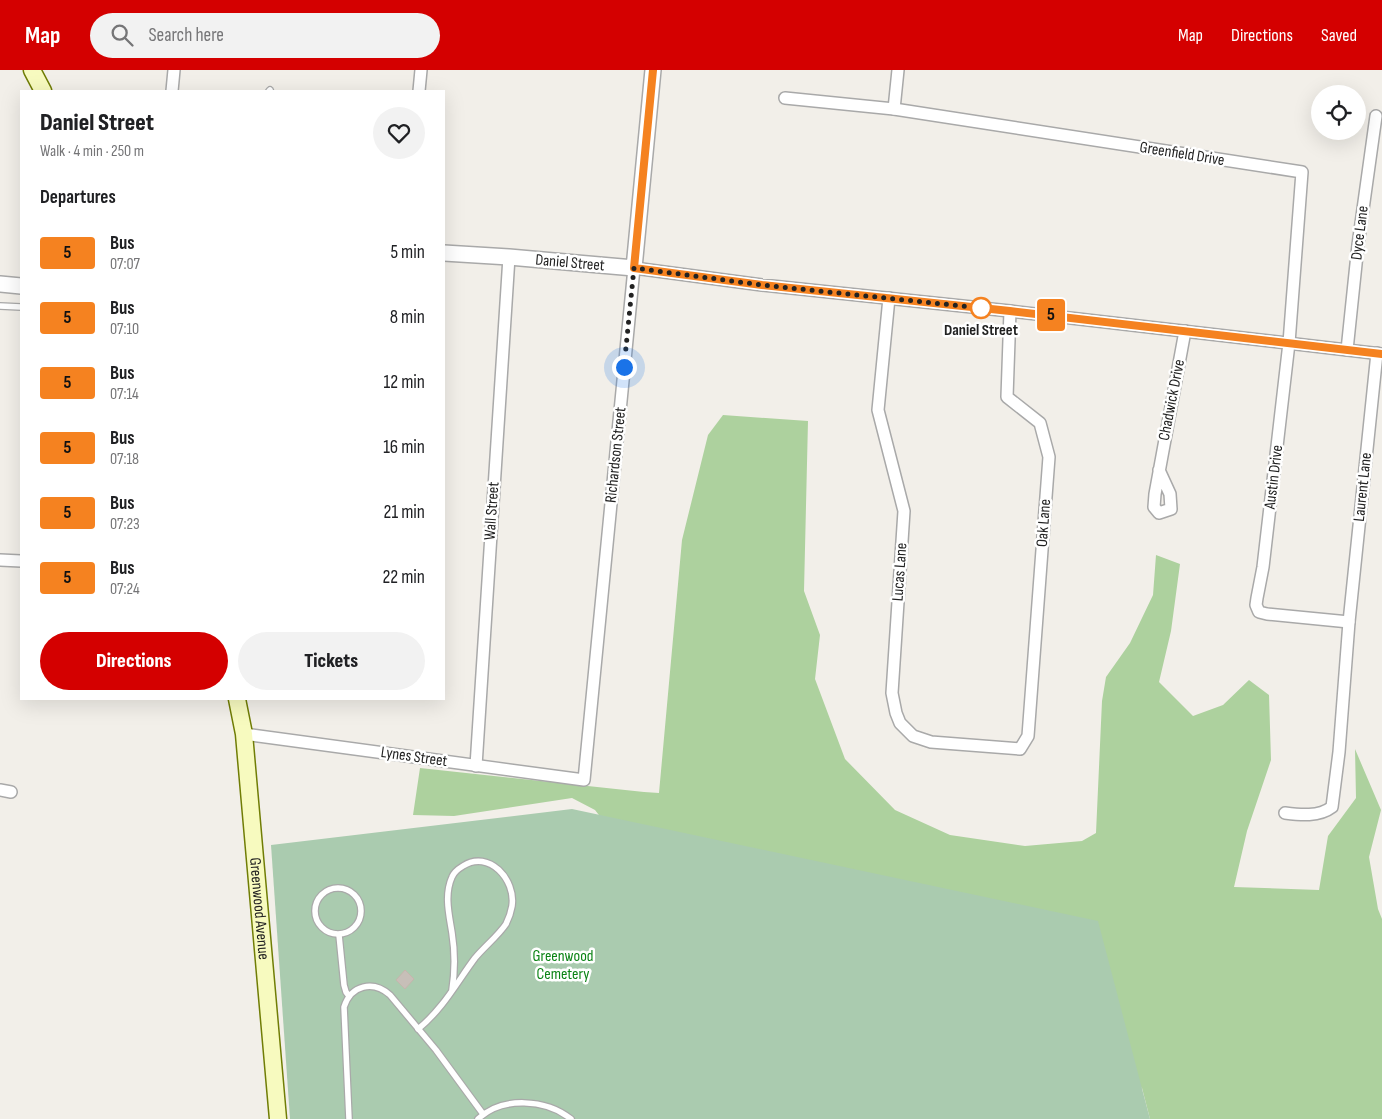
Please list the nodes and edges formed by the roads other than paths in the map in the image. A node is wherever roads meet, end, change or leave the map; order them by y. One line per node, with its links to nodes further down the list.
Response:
1 (32, 70): 6 (main road)
2 (174, 70): 7 (street)
3 (421, 70): 8 (street)
4 (653, 70): 14 (street, Richardson Street)
5 (898, 70): 10 (street)
6 (42, 90)
7 (172, 90)
8 (420, 90)
9 (785, 98): 10 (street, Greenfield Drive)
10 (894, 109): 22 (street, Greenfield Drive)
11 (1376, 116): 23 (street, Dyce Lane)
12 (445, 253): 13 (street, Daniel Street)
13 (509, 257): 14 (street, Daniel Street); 32 (street, Wall Street)
14 (634, 268): 17 (street, Daniel Street); 33 (street, Richardson Street)
15 (0, 284): 16 (street)
16 (20, 286)
17 (889, 298): 20 (street, Daniel Street); 31 (street, Lucas Lane)
18 (0, 306): 19 (lane)
19 (20, 308)
20 (1010, 311): 21 (street, Daniel Street); 31 (street, Oak Lane)
21 (1185, 331): 22 (street, Daniel Street); 25 (street, Chadwick Drive)
22 (1290, 343): 23 (street, Daniel Street); 28 (street, Austin Drive)
23 (1347, 350): 24 (street, Daniel Street)
24 (1380, 353): 28 (street, Laurent Lane)
25 (1159, 470)
26 (0, 560): 27 (street)
27 (20, 561)
28 (1349, 622): 34 (street, Laurent Lane)
29 (237, 700): 30 (main road, Greenwood Avenue)
30 (244, 734): 32 (street, Lynes Street); 40 (main road, Greenwood Avenue)
31 (1020, 749)
32 (476, 766): 33 (street, Lynes Street)
33 (584, 780)
34 (1284, 813)
35 (339, 935): 35 (lane); 37 (lane)
36 (452, 990): 36 (lane); 38 (lane)
37 (349, 996): 38 (lane); 41 (lane)
38 (418, 1029): 39 (lane)
39 (483, 1114): 42 (lane); 43 (lane)
40 (278, 1119)
41 (349, 1119)
42 (478, 1119)
43 (571, 1119)

